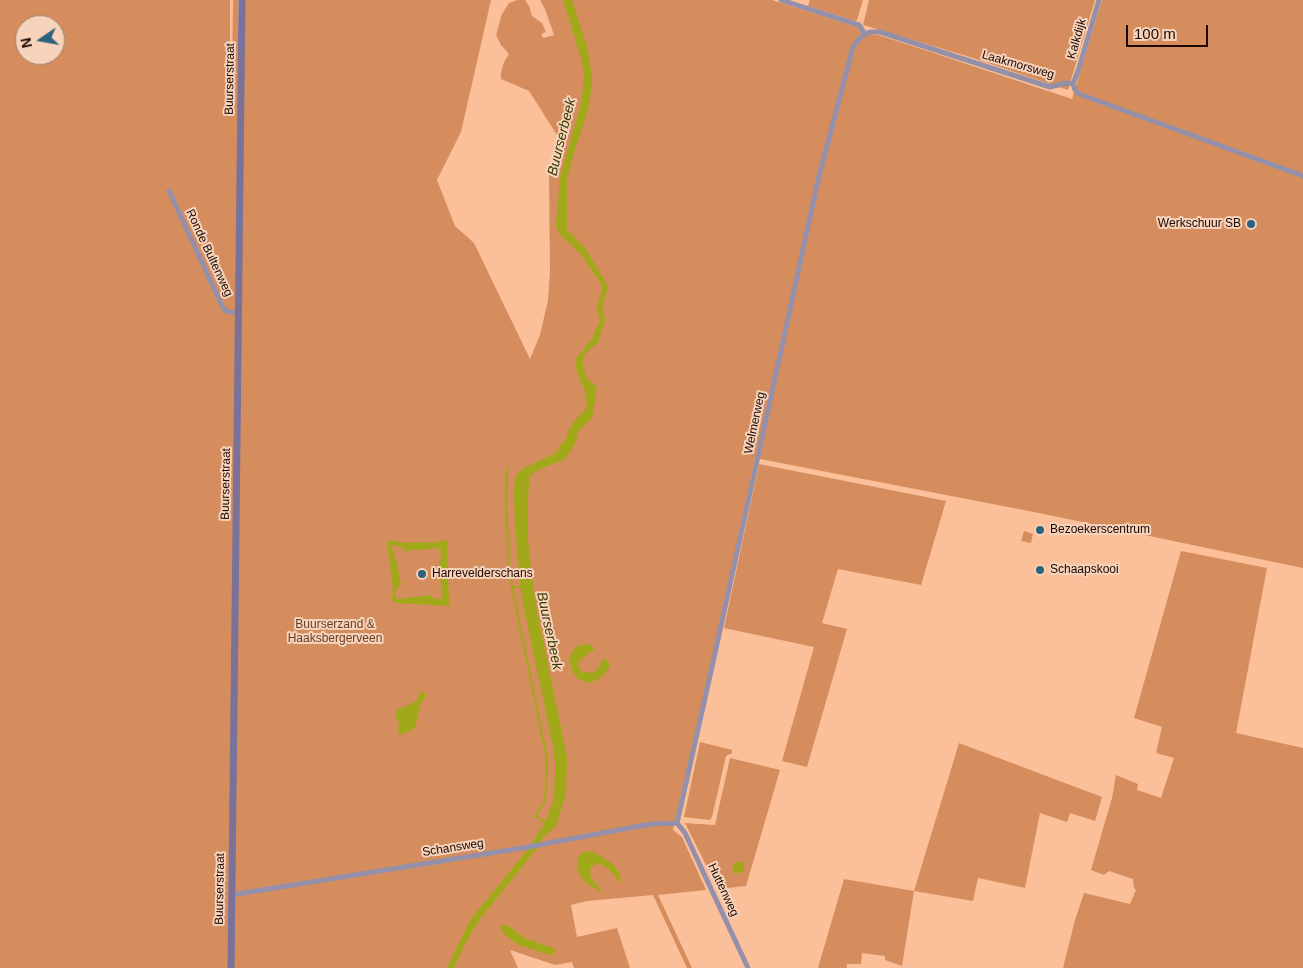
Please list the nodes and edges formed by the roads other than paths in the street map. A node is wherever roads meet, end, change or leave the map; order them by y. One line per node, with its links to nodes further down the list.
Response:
1 (242, 0): 8 (main road, Buurserstraat)
2 (781, 0): 4 (street)
3 (1099, 0): 5 (street, Kalkdijk)
4 (865, 34): 5 (street, Laakmorsweg); 9 (street, Welmerweg)
5 (1073, 84): 6 (street)
6 (1303, 176)
7 (169, 191): 8 (street, Ronde Bultenweg)
8 (239, 313): 10 (main road, Buurserstraat)
9 (677, 823): 10 (street, Schansweg); 12 (street, Huttenweg)
10 (231, 896): 11 (main road, Buurserstraat)
11 (231, 968)
12 (748, 968)

